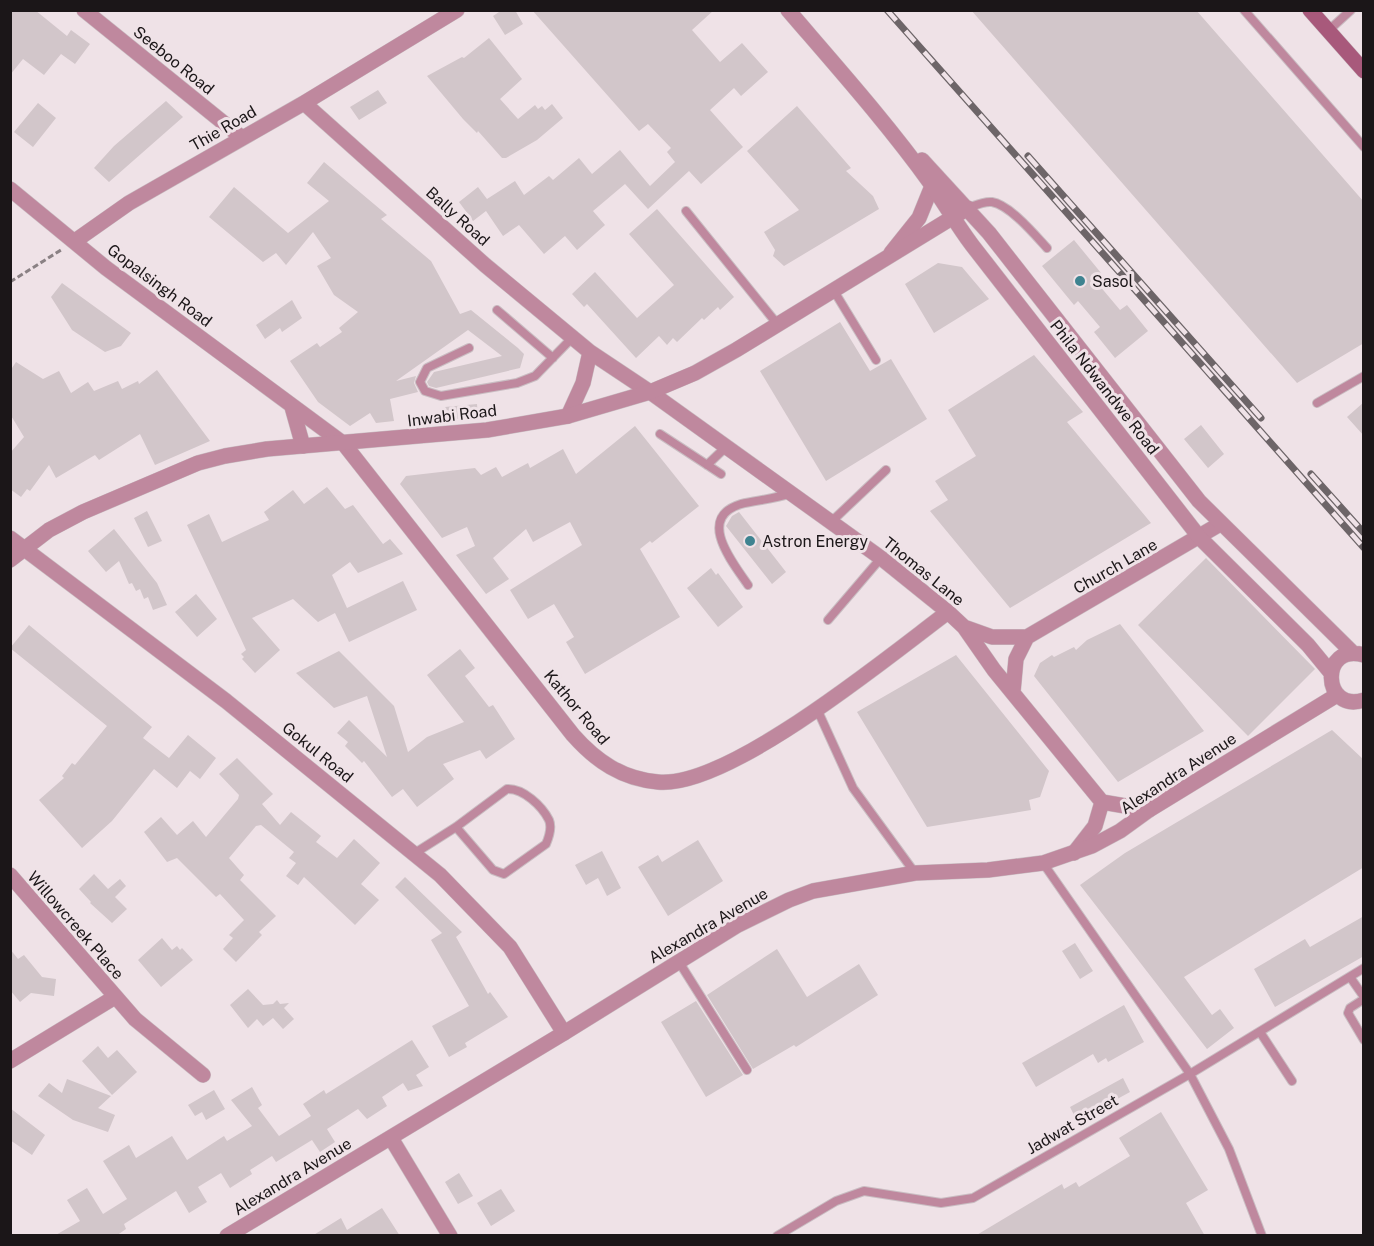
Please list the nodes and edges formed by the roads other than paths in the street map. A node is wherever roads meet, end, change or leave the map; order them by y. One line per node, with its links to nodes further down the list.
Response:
1 (84, 10): 11 (street, Seeboo Road)
2 (457, 10): 9 (street, Thie Road)
3 (788, 10): 10 (street, Phila Ndwandwe Road)
4 (1244, 10): 12 (lane)
5 (1310, 10): 7 (main road)
6 (1351, 10): 7 (lane)
7 (1329, 32): 8 (main road)
8 (1364, 71)
9 (304, 103): 11 (street, Thie Road); 24 (street, Bally Road)
10 (870, 106): 13 (street, Phila Ndwandwe Road); 15 (street, Phila Ndwandwe Road)
11 (241, 137): 18 (street, Thie Road)
12 (1364, 147)
13 (932, 186): 17 (street, Phila Ndwandwe Road); 20 (street, Inwabi Road)
14 (10, 189): 18 (street, Gopalsingh Road)
15 (968, 208): 17 (street, Inwabi Road); 19 (lane); 43 (street, Phila Ndwandwe Road)
16 (686, 211): 23 (lane)
17 (953, 219): 20 (street, Inwabi Road); 45 (street, Phila Ndwandwe Road)
18 (75, 241): 32 (street, Gopalsingh Road)
19 (1047, 248)
20 (885, 260): 21 (street, Inwabi Road)
21 (834, 291): 23 (street, Inwabi Road); 28 (lane)
22 (497, 310): 27 (lane)
23 (778, 325): 30 (street, Inwabi Road)
24 (572, 338): 26 (street, Bally Road); 27 (lane)
25 (469, 348): 27 (lane)
26 (590, 352): 30 (street, Bally Road); 33 (street)
27 (553, 358)
28 (876, 360)
29 (1364, 376): 31 (lane)
30 (650, 392): 33 (street, Inwabi Road); 37 (street, Thomas Lane)
31 (1317, 403)
32 (292, 407): 35 (street, Gopalsingh Road); 36 (street)
33 (568, 416): 35 (street, Inwabi Road)
34 (660, 434): 38 (lane)
35 (344, 444): 36 (street, Inwabi Road); 59 (street, Kathor Road)
36 (303, 446): 46 (street, Inwabi Road)
37 (726, 447): 38 (lane); 41 (street, Thomas Lane)
38 (707, 465): 40 (lane)
39 (886, 470): 42 (lane)
40 (721, 474)
41 (792, 493): 42 (street, Thomas Lane); 49 (lane)
42 (831, 522): 47 (street, Thomas Lane)
43 (1220, 524): 45 (street, Church Lane); 54 (street, Phila Ndwandwe Road)
44 (10, 538): 46 (street, Gokul Road)
45 (1200, 538): 53 (street, Church Lane); 55 (street, Phila Ndwandwe Road)
46 (23, 548): 48 (street, Inwabi Road); 63 (street, Gokul Road)
47 (881, 558): 50 (street, Thomas Lane); 51 (lane)
48 (10, 560)
49 (748, 585)
50 (948, 612): 52 (street, Thomas Lane); 59 (street, Kathor Road)
51 (828, 620)
52 (964, 627): 53 (street, Church Lane); 56 (street, Thomas Lane)
53 (1027, 637): 56 (street)
54 (1358, 654): 55 (street)
55 (1331, 673): 57 (street)
56 (1013, 692): 60 (street, Thomas Lane)
57 (1337, 695): 58 (street); 61 (street, Alexandra Avenue)
58 (1362, 702)
59 (817, 709): 66 (lane)
60 (1102, 802): 61 (street); 64 (street)
61 (1149, 810): 64 (street, Alexandra Avenue)
62 (456, 827): 62 (lane); 63 (lane)
63 (415, 853): 74 (street, Gokul Road)
64 (1074, 853): 65 (street, Alexandra Avenue)
65 (1042, 863): 66 (street, Alexandra Avenue); 78 (lane)
66 (915, 873): 68 (street, Alexandra Avenue)
67 (10, 875): 71 (street, Willowcreek Place)
68 (679, 962): 74 (street, Alexandra Avenue); 77 (lane)
69 (1364, 968): 70 (lane, Jadwat Street)
70 (1350, 977): 72 (lane); 73 (lane, Jadwat Street)
71 (115, 998): 76 (street, Willowcreek Place); 79 (street, Willowcreek Place)
72 (1364, 998): 75 (lane)
73 (1260, 1032): 78 (lane, Jadwat Street); 80 (lane)
74 (564, 1033): 81 (street, Alexandra Avenue)
75 (1364, 1040)
76 (10, 1061)
77 (747, 1070)
78 (1190, 1074): 84 (lane, Jadwat Street); 85 (lane)
79 (203, 1075)
80 (1292, 1080)
81 (391, 1138): 82 (street, Alexandra Avenue); 83 (street)
82 (227, 1236)
83 (450, 1236)
84 (777, 1236)
85 (1262, 1236)

